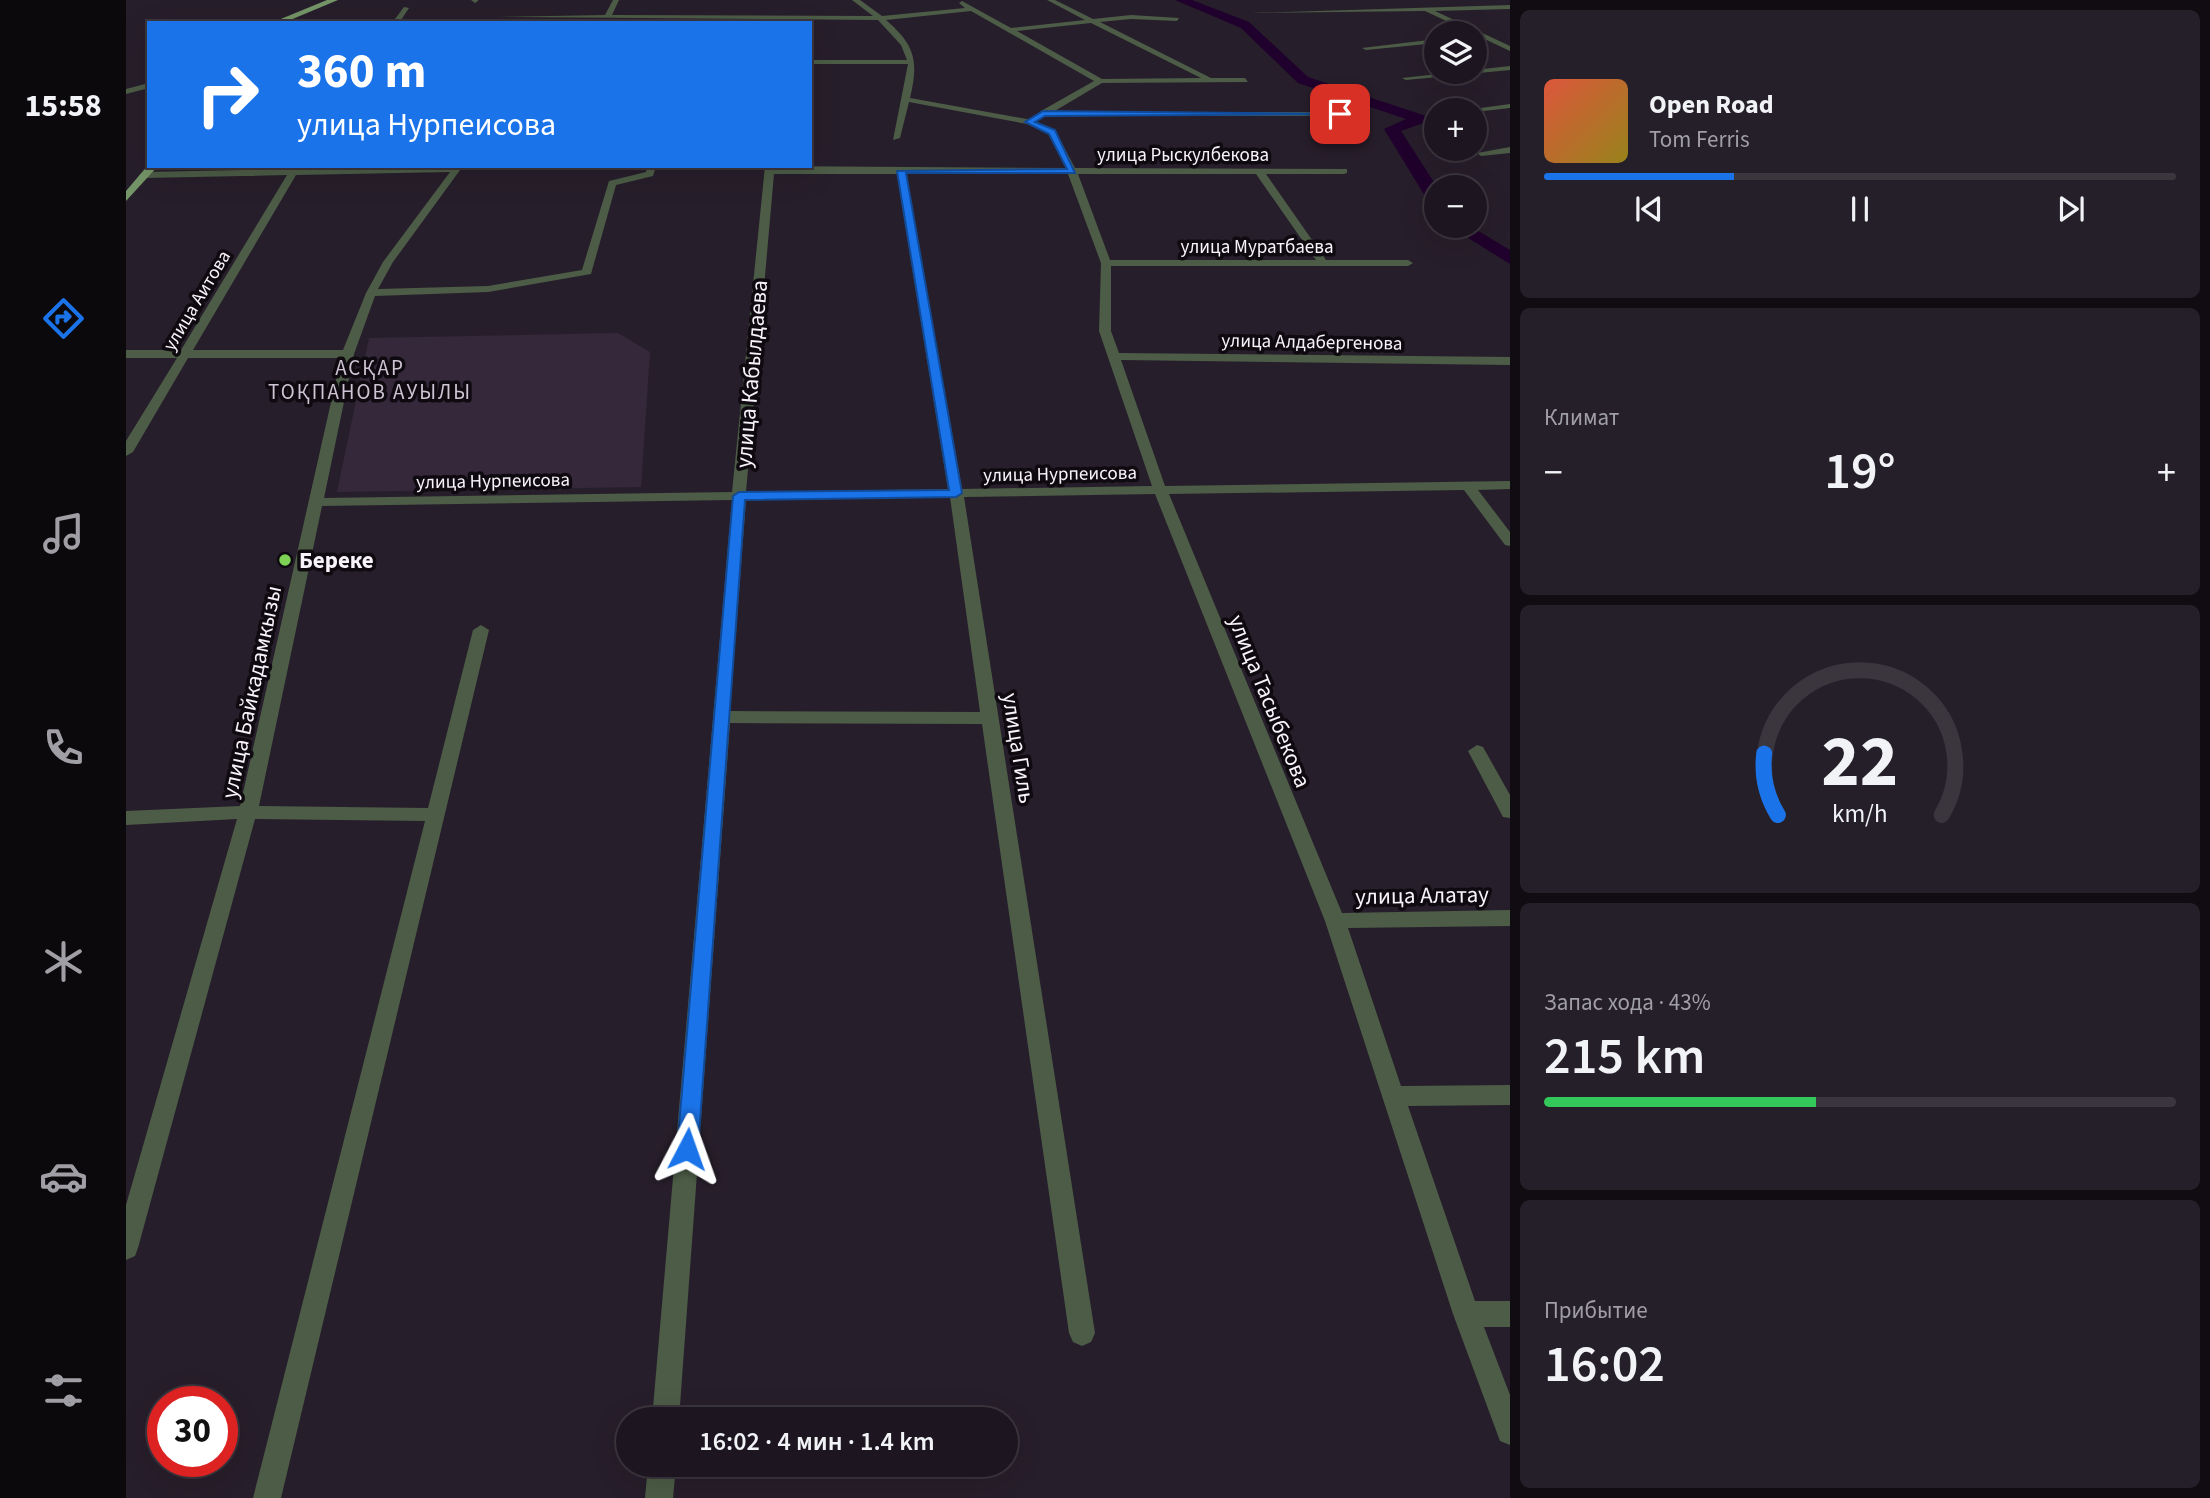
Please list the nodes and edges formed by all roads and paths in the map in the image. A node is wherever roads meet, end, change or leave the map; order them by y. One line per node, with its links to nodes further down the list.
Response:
1 (616, 0): 15 (street)
2 (855, 0): 16 (street)
3 (956, 0): 10 (street)
4 (1050, 0): 21 (street)
5 (1411, 0): 11 (street)
6 (328, 1): 19 (main road)
7 (1510, 7): 11 (street)
8 (406, 8): 20 (street)
9 (491, 8): 18 (street)
10 (972, 9): 16 (street); 23 (street)
11 (1426, 9): 12 (street); 22 (street)
12 (1254, 13)
13 (696, 16): 14 (street); 15 (street)
14 (783, 16): 16 (street)
15 (608, 17): 18 (street)
16 (883, 18): 31 (street)
17 (1178, 19): 21 (street)
18 (498, 20)
19 (280, 21)
20 (396, 21)
21 (1094, 21): 23 (street); 36 (street)
22 (1449, 21)
23 (1010, 30): 38 (street)
24 (1487, 35): 25 (street)
25 (1500, 35)
26 (1487, 40): 29 (street)
27 (1424, 42): 28 (street)
28 (1366, 48)
29 (1510, 49)
30 (812, 62): 31 (street)
31 (912, 62): 41 (street)
32 (1510, 68): 33 (street)
33 (1487, 71)
34 (1424, 76): 35 (street)
35 (1406, 78)
36 (1211, 80): 37 (street); 38 (street)
37 (1245, 80)
38 (1100, 81): 45 (street)
39 (147, 86): 40 (street)
40 (126, 92)
41 (904, 99): 45 (street, улица Тасыбекова); 46 (street)
42 (1510, 106): 43 (street)
43 (1487, 108)
44 (1340, 114): 45 (street)
45 (1036, 118): 56 (street, улица Тасыбекова)
46 (896, 138)
47 (1510, 150): 48 (street)
48 (1487, 152)
49 (377, 168): 52 (street)
50 (458, 168): 63 (street, улица Байкадамкызы)
51 (652, 168): 63 (street)
52 (295, 169): 54 (street); 65 (street, улица Аитова)
53 (770, 169): 55 (street, улица Рыскулбекова); 74 (street, улица Кабылдаева)
54 (146, 171): 59 (main road)
55 (901, 171): 56 (street, улица Рыскулбекова); 73 (street, улица Гиль)
56 (1072, 171): 57 (street, улица Рыскулбекова); 60 (street, улица Тасыбекова)
57 (1259, 171): 58 (street, улица Рыскулбекова); 62 (street)
58 (1345, 171)
59 (126, 198)
60 (1106, 263): 62 (street, улица Муратбаева); 67 (street, улица Тасыбекова)
61 (1408, 263): 62 (street, улица Муратбаева)
62 (1324, 264)
63 (370, 293): 66 (street, улица Байкадамкызы)
64 (126, 354): 65 (street)
65 (183, 354): 66 (street); 69 (street, улица Аитова)
66 (348, 354): 75 (street, улица Байкадамкызы)
67 (1114, 356): 68 (street, улица Алдабергенова); 72 (street, улица Тасыбекова)
68 (1510, 361)
69 (126, 452)
70 (1510, 485): 71 (street, улица Нурпеисова)
71 (1468, 486): 72 (street, улица Нурпеисова); 76 (street)
72 (1160, 490): 73 (street, улица Нурпеисова); 86 (street, улица Тасыбекова)
73 (956, 493): 74 (street, улица Нурпеисова); 79 (street, улица Гиль)
74 (739, 496): 75 (street, улица Нурпеисова); 78 (street, улица Кабылдаева)
75 (317, 502): 81 (street, улица Байкадамкызы)
76 (1510, 542)
77 (481, 630): 83 (street)
78 (722, 717): 79 (street); 94 (street, улица Кабылдаева)
79 (989, 718): 93 (street, улица Гиль)
80 (1477, 751): 82 (street)
81 (248, 812): 83 (street); 84 (street); 89 (street, улица Байкадамкызы)
82 (1510, 812)
83 (436, 815): 97 (street)
84 (126, 818)
85 (1510, 918): 86 (street, улица Алатау)
86 (1335, 921): 88 (street, улица Тасыбекова)
87 (1510, 1095): 88 (street)
88 (1395, 1096): 91 (street, улица Тасыбекова)
89 (134, 1187): 90 (street, улица Байкадамкызы)
90 (126, 1248)
91 (1466, 1314): 92 (street); 95 (street, улица Тасыбекова)
92 (1510, 1314)
93 (1082, 1333)
94 (667, 1407)
95 (1510, 1431)
96 (661, 1477): 98 (street)
97 (267, 1498)
98 (659, 1498)

